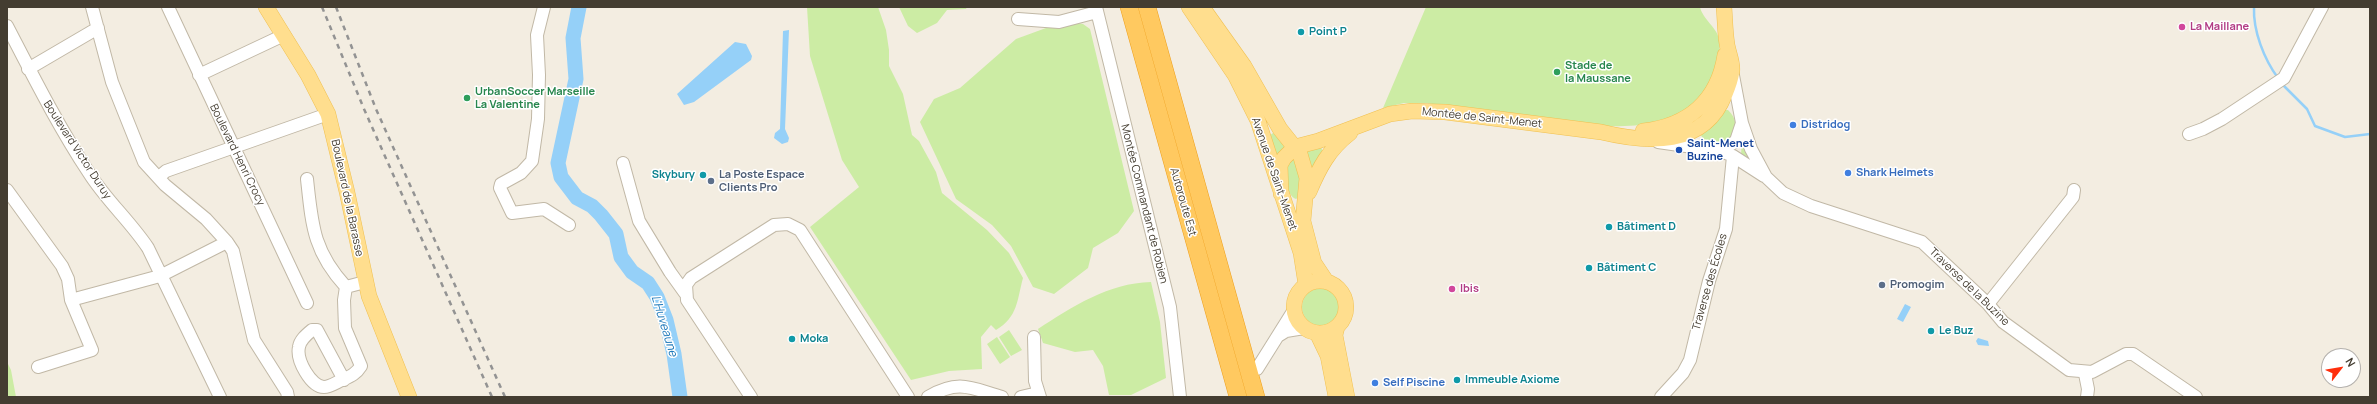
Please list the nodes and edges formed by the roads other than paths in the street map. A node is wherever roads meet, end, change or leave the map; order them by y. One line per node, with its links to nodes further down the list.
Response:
1 (92, 7): 14 (street)
2 (168, 7): 19 (street, Boulevard Henri Crocy)
3 (266, 7): 15 (main road, Boulevard de la Barasse)
4 (544, 7): 44 (street)
5 (1129, 7): 75 (highway, Autoroute Est)
6 (1147, 7): 76 (highway, Autoroute Est)
7 (1189, 7): 42 (main road, Avenue de Saint-Menet)
8 (1202, 7): 25 (main road, Avenue de Saint-Menet)
9 (1724, 7): 16 (main road, Montée de Saint-Menet)
10 (2322, 7): 28 (street)
11 (1097, 10): 12 (street, Montée Commandant de Robien); 74 (street, Montée Commandant de Robien)
12 (1018, 19)
13 (7, 26): 17 (street, Boulevard Victor Duruy)
14 (98, 28): 17 (street); 38 (street)
15 (284, 35): 19 (street); 22 (main road, Boulevard de la Barasse)
16 (1727, 45): 18 (main road, Montée de Saint-Menet); 21 (main road, Montée de Saint-Menet)
17 (28, 68): 46 (street, Boulevard Victor Duruy)
18 (1732, 70): 20 (main road, Montée de Saint-Menet); 23 (street, Traverse de la Buzine)
19 (199, 75): 31 (street, Boulevard Henri Crocy)
20 (1722, 103): 21 (street, Montée de Saint-Menet); 23 (street); 26 (main road, Montée de Saint-Menet)
21 (1699, 108): 26 (street, Montée de Saint-Menet); 27 (main road, Montée de Saint-Menet)
22 (328, 114): 31 (street); 48 (main road, Boulevard de la Barasse)
23 (1742, 121): 34 (street); 37 (street, Traverse de la Buzine)
24 (1361, 124): 27 (main road, Montée de Saint-Menet); 30 (main road, Montée de Saint-Menet); 43 (main road, Montée de Saint-Menet)
25 (1280, 129): 30 (main road, Montée de Saint-Menet); 32 (main road, Avenue de Saint-Menet)
26 (1693, 131): 29 (main road, Montée de Saint-Menet); 33 (street)
27 (1604, 133): 29 (main road, Montée de Saint-Menet)
28 (2189, 134)
29 (1649, 140): 33 (street, Montée de Saint-Menet)
30 (1318, 141): 32 (main road, Montée de Saint-Menet)
31 (233, 147): 38 (street); 53 (street, Boulevard Henri Crocy)
32 (1295, 147): 42 (main road); 43 (main road, Avenue de Saint-Menet)
33 (1704, 148): 34 (street, Montée de Saint-Menet)
34 (1721, 151): 35 (street, Montée de Saint-Menet)
35 (1733, 156): 37 (street, Montée de Saint-Menet); 65 (street, Traverse des Écoles)
36 (623, 163): 51 (street)
37 (1766, 177): 54 (street, Traverse de la Buzine)
38 (159, 178): 45 (street)
39 (307, 180): 50 (street)
40 (7, 190): 52 (street)
41 (2074, 190): 54 (street)
42 (1282, 194): 49 (main road, Avenue de Saint-Menet)
43 (1303, 212): 47 (main road, Avenue de Saint-Menet)
44 (569, 225)
45 (227, 242): 46 (street); 67 (street)
46 (160, 276): 52 (street); 66 (street, Boulevard Victor Duruy)
47 (1326, 281): 49 (main road); 56 (main road)
48 (365, 282): 50 (street); 68 (main road, Boulevard de la Barasse)
49 (1306, 285): 55 (main road)
50 (346, 287): 63 (street)
51 (686, 293): 69 (street); 70 (street)
52 (71, 300): 60 (street)
53 (307, 303)
54 (1988, 304): 62 (street, Traverse de la Buzine)
55 (1294, 310): 57 (main road); 58 (street)
56 (1337, 327): 57 (main road); 78 (main road)
57 (1311, 330): 58 (street); 77 (main road)
58 (1278, 336): 61 (street)
59 (1034, 337): 64 (street)
60 (38, 367)
61 (1258, 369)
62 (2085, 374): 79 (street); 80 (street)
63 (344, 380): 63 (street)
64 (1039, 395): 73 (street)
65 (1669, 395)
66 (220, 397)
67 (288, 397)
68 (409, 397)
69 (750, 397)
70 (908, 397)
71 (928, 397): 72 (street)
72 (1002, 397)
73 (1021, 397)
74 (1180, 397)
75 (1238, 397)
76 (1256, 397)
77 (1336, 397)
78 (1347, 397)
79 (2087, 397)
80 (2196, 397)

